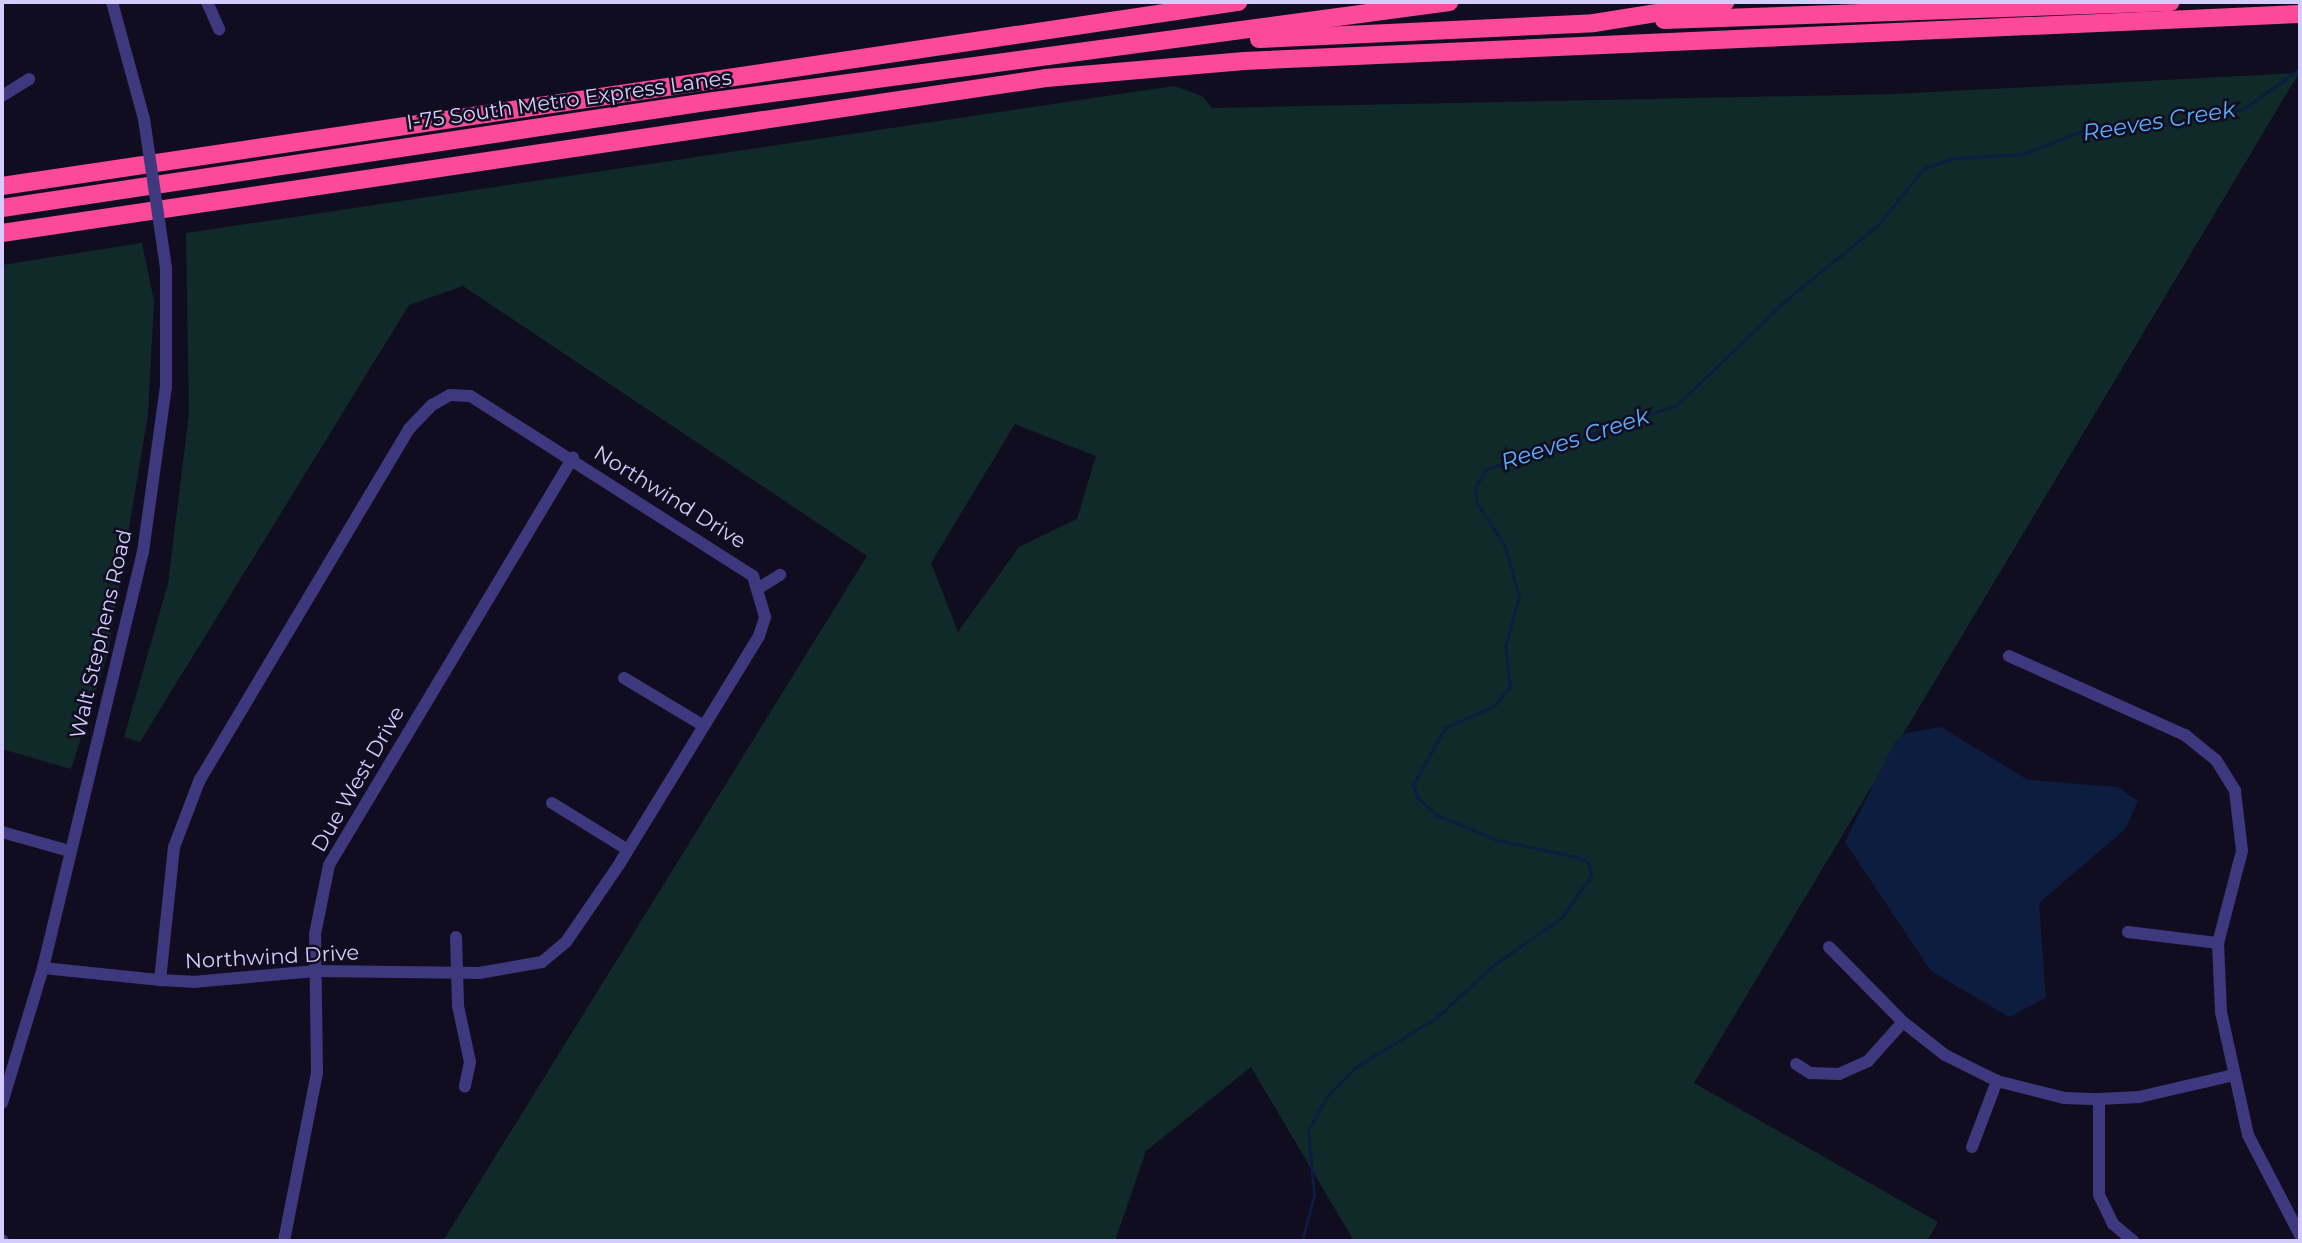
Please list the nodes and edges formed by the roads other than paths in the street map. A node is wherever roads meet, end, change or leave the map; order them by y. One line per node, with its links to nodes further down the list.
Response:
1 (112, 2): 25 (street, Walt Stephens Road, bridge)
2 (207, 2): 9 (street)
3 (1238, 2): 13 (highway)
4 (1449, 2): 10 (highway, I-75 South Metro Express Lanes)
5 (1725, 2): 8 (highway, I-75 South Metro Express Lanes)
6 (2171, 2): 8 (highway)
7 (2300, 14): 15 (highway)
8 (1594, 23): 10 (highway, I-75 South Metro Express Lanes)
9 (219, 29)
10 (1144, 46): 14 (highway, I-75 South Metro Express Lanes)
11 (29, 79): 12 (street)
12 (2, 96)
13 (2, 186)
14 (2, 208)
15 (2, 233)
16 (573, 458): 18 (street, Northwind Drive); 31 (street, Due West Drive); 33 (street, Northwind Drive)
17 (780, 575): 18 (street)
18 (759, 588): 21 (street, Northwind Drive)
19 (2010, 656): 28 (street)
20 (624, 678): 21 (street)
21 (704, 726): 24 (street, Northwind Drive)
22 (552, 803): 24 (street)
23 (2, 832): 25 (street)
24 (628, 850): 32 (street, Northwind Drive)
25 (69, 851): 30 (street, Walt Stephens Road)
26 (2128, 932): 28 (street)
27 (456, 937): 32 (street)
28 (2218, 943): 36 (street)
29 (1829, 947): 34 (street)
30 (43, 968): 33 (street, Northwind Drive); 40 (street, Walt Stephens Road)
31 (316, 971): 32 (street, Northwind Drive); 33 (street, Northwind Drive); 43 (street, Due West Drive)
32 (455, 973): 38 (street)
33 (160, 980)
34 (1903, 1022): 35 (street); 37 (street)
35 (1796, 1064)
36 (2234, 1075): 39 (street); 42 (street)
37 (1997, 1081): 39 (street); 41 (street)
38 (465, 1086)
39 (2099, 1099): 44 (street)
40 (2, 1103)
41 (1972, 1147)
42 (2300, 1235)
43 (284, 1241)
44 (2133, 1241)

